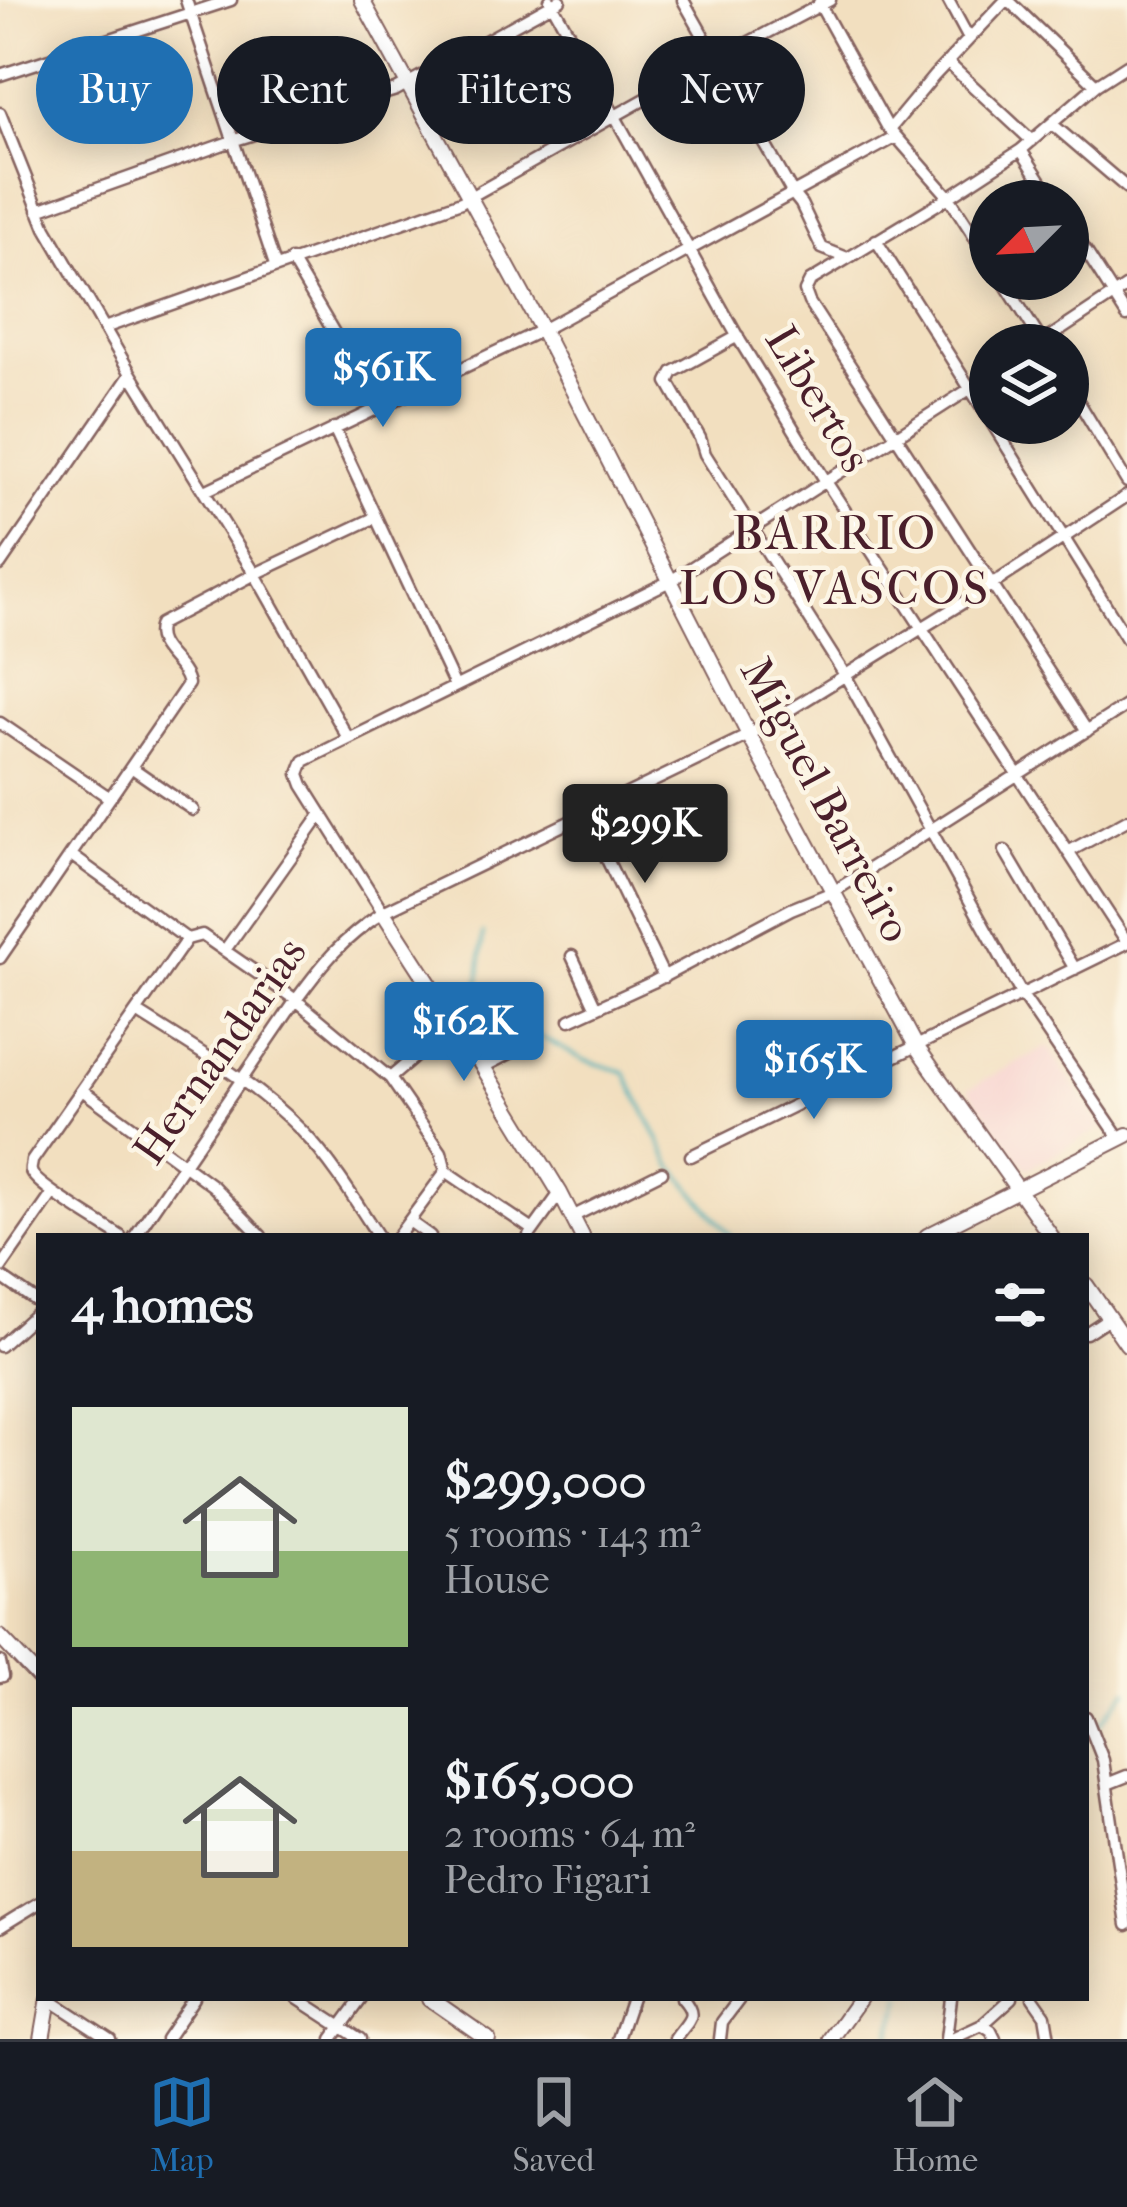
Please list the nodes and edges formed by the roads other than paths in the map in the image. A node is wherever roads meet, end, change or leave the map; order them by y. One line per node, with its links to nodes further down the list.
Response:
1 (232, 0): 8 (street)
2 (362, 0): 16 (street, Miguel Barreiro)
3 (683, 0): 10 (street)
4 (948, 0): 12 (street)
5 (1007, 0): 12 (street); 17 (street)
6 (554, 2): 9 (street, Libertos); 16 (street)
7 (822, 2): 11 (street); 24 (street)
8 (188, 6): 15 (street); 18 (street)
9 (572, 36)
10 (702, 36)
11 (759, 36)
12 (969, 39): 13 (street)
13 (947, 62): 24 (street); 25 (street)
14 (1125, 70): 17 (street)
15 (0, 75)
16 (408, 85): 19 (street); 34 (street, Miguel Barreiro)
17 (1096, 85): 23 (street)
18 (217, 89)
19 (391, 90)
20 (638, 103): 22 (street)
21 (0, 113): 36 (street)
22 (614, 117): 39 (street, Libertos)
23 (1052, 124): 25 (street); 32 (street)
24 (893, 133): 33 (street); 35 (street)
25 (1032, 141): 30 (street)
26 (224, 144): 36 (street)
27 (236, 144): 43 (street)
28 (565, 144): 34 (street)
29 (764, 144): 33 (street)
30 (1021, 150): 31 (street); 35 (street)
31 (1040, 180)
32 (1127, 188)
33 (793, 194): 39 (street); 41 (street)
34 (470, 197): 42 (street); 49 (street, Miguel Barreiro)
35 (949, 197): 37 (street); 38 (street)
36 (38, 210): 48 (street)
37 (969, 228)
38 (876, 240): 41 (street); 52 (street)
39 (690, 250): 49 (street); 50 (street, Libertos)
40 (1089, 256): 45 (street)
41 (848, 258): 57 (street)
42 (290, 260): 43 (street); 54 (street)
43 (275, 265): 48 (street)
44 (1127, 286): 45 (street)
45 (1114, 294): 46 (street); 47 (street)
46 (1127, 316)
47 (1071, 324)
48 (104, 328): 51 (street)
49 (542, 330): 54 (street); 68 (street, Miguel Barreiro)
50 (738, 336): 59 (street, Libertos); 64 (street)
51 (131, 374): 61 (street); 66 (street)
52 (969, 386)
53 (969, 389): 57 (street)
54 (378, 406): 56 (street)
55 (1089, 419): 60 (street)
56 (334, 428): 61 (street); 63 (street)
57 (895, 436): 59 (street); 69 (street)
58 (1005, 444): 65 (street)
59 (825, 480): 64 (street); 70 (street, Libertos)
60 (1127, 482)
61 (205, 490): 67 (street)
62 (1127, 496): 65 (street, Hernandarias)
63 (374, 518): 67 (street); 73 (street)
64 (753, 529): 68 (street); 72 (street)
65 (1064, 537): 69 (street, Hernandarias); 71 (street)
66 (0, 566)
67 (255, 574): 78 (street); 79 (street)
68 (672, 580): 73 (street); 77 (street, Miguel Barreiro)
69 (993, 584): 70 (street, Hernandarias); 76 (street)
70 (921, 629): 72 (street, Hernandarias); 80 (street, Libertos)
71 (1127, 639)
72 (845, 675): 77 (street, Hernandarias); 86 (street)
73 (455, 686): 78 (street)
74 (1127, 705): 76 (street)
75 (0, 723): 81 (street)
76 (1087, 731): 80 (street)
77 (749, 735): 84 (street, Hernandarias); 90 (street, Miguel Barreiro)
78 (348, 738): 83 (street)
79 (131, 767): 81 (street); 82 (street)
80 (1018, 776): 86 (street); 88 (street, Libertos)
81 (110, 798): 89 (street)
82 (193, 810)
83 (321, 815): 91 (street); 94 (street)
84 (586, 816): 91 (street, Hernandarias); 98 (street)
85 (1127, 820): 88 (street)
86 (930, 831): 90 (street); 99 (street)
87 (1005, 851): 97 (street)
88 (1068, 852): 93 (street, Libertos)
89 (71, 855): 92 (street); 96 (street)
90 (833, 892): 98 (street); 106 (street, Miguel Barreiro)
91 (383, 913): 100 (street, Hernandarias); 104 (street)
92 (187, 939): 94 (street); 102 (street)
93 (1127, 943): 97 (street)
94 (225, 950): 100 (street)
95 (572, 956): 101 (street)
96 (0, 958)
97 (1075, 969): 99 (street)
98 (664, 976): 101 (street)
99 (1022, 995): 106 (street); 111 (street)
100 (296, 1000): 108 (street); 109 (street, Hernandarias)
101 (596, 1008): 103 (street)
102 (137, 1012): 109 (street); 110 (street)
103 (570, 1020)
104 (454, 1023): 107 (street); 108 (street)
105 (530, 1043): 107 (street)
106 (916, 1046): 112 (street); 116 (street, Miguel Barreiro)
107 (483, 1067): 118 (street)
108 (390, 1078): 114 (street)
109 (242, 1079): 113 (street, Hernandarias); 124 (street)
110 (82, 1090): 113 (street); 117 (street)
111 (1124, 1137): 116 (street)
112 (692, 1156)
113 (184, 1163): 122 (street, Hernandarias); 123 (street)
114 (446, 1171): 120 (street); 127 (street)
115 (662, 1172): 119 (street)
116 (1018, 1190): 129 (street); 130 (street, Miguel Barreiro)
117 (53, 1192): 121 (street); 131 (street)
118 (560, 1193): 119 (street); 127 (street)
119 (574, 1216): 128 (street)
120 (409, 1221): 125 (street); 126 (street)
121 (115, 1233)
122 (137, 1233)
123 (258, 1233)
124 (376, 1233)
125 (400, 1233)
126 (426, 1233)
127 (531, 1233)
128 (581, 1233)
129 (933, 1233)
130 (1049, 1233)
131 (0, 1272): 133 (street)
132 (1089, 1289): 135 (street)
133 (36, 1304)
134 (36, 1310): 138 (street)
135 (1109, 1318): 136 (street); 137 (street)
136 (1089, 1332)
137 (1127, 1344)
138 (0, 1346)
139 (0, 1637): 141 (street)
140 (0, 1662): 142 (street)
141 (36, 1675)
142 (0, 1677)
143 (1091, 1742): 145 (street)
144 (1127, 1776): 145 (street)
145 (1107, 1784): 147 (street)
146 (36, 1905): 148 (street)
147 (1126, 1917)
148 (0, 1927)
149 (48, 2001): 165 (street)
150 (53, 2001): 166 (street)
151 (192, 2001): 167 (street)
152 (302, 2001): 163 (street)
153 (360, 2001): 163 (street)
154 (433, 2001): 170 (street)
155 (631, 2001): 164 (street)
156 (685, 2001): 172 (street)
157 (737, 2001): 173 (street)
158 (858, 2001): 174 (street)
159 (951, 2001): 175 (street)
160 (1009, 2001): 162 (street)
161 (1035, 2001): 177 (street)
162 (982, 2025): 175 (street); 176 (street)
163 (341, 2026): 168 (street); 169 (street)
164 (620, 2034): 171 (street)
165 (41, 2039)
166 (110, 2039)
167 (166, 2039)
168 (332, 2039)
169 (360, 2039)
170 (488, 2039)
171 (636, 2039)
172 (675, 2039)
173 (720, 2039)
174 (831, 2039)
175 (949, 2039)
176 (995, 2039)
177 (1048, 2039)

